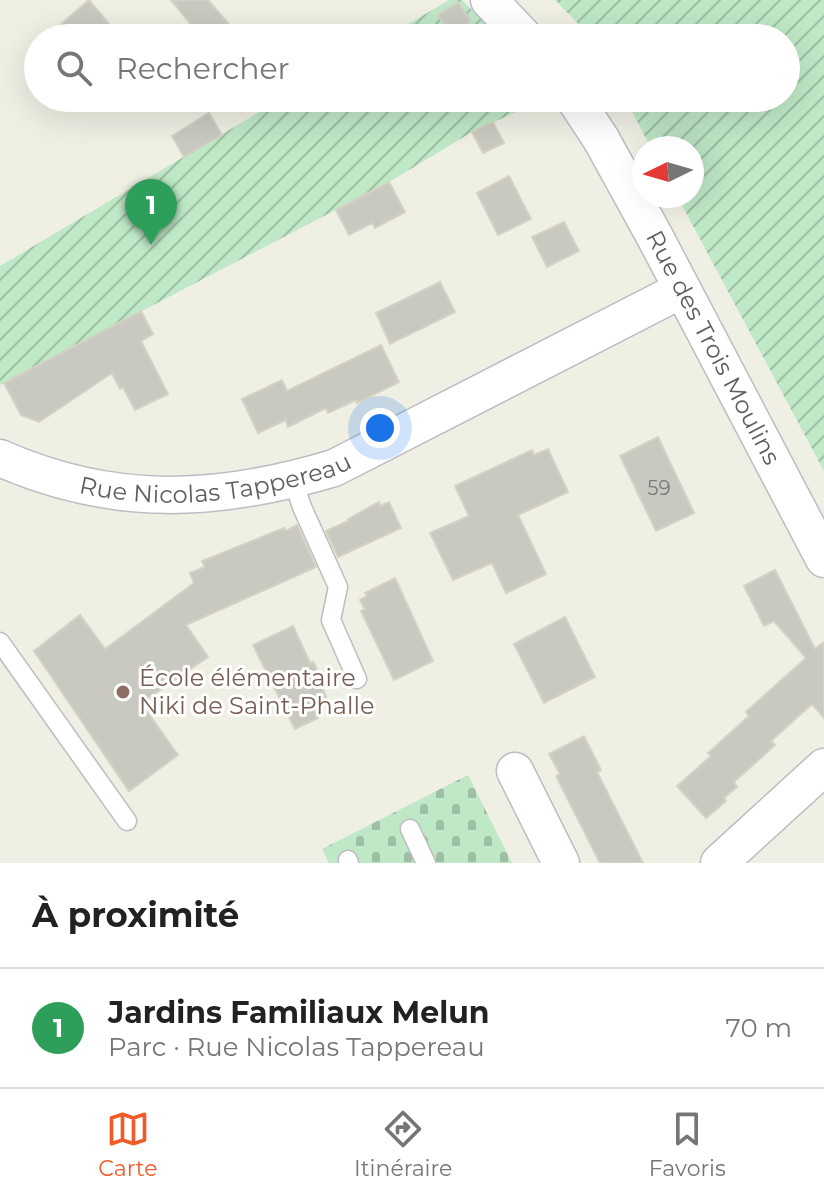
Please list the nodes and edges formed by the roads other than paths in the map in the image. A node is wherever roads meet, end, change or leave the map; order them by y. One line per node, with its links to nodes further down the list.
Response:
1 (489, 0): 2 (street)
2 (512, 24)
3 (583, 112): 4 (street, Rue des Trois Moulins)
4 (681, 290): 6 (street, Rue Nicolas Tappereau); 7 (street, Rue des Trois Moulins)
5 (0, 458): 6 (street, Rue Nicolas Tappereau)
6 (293, 480): 9 (lane)
7 (824, 559)
8 (0, 642): 12 (lane)
9 (357, 679)
10 (824, 767): 16 (street)
11 (515, 771): 15 (street)
12 (127, 821)
13 (410, 829): 14 (lane)
14 (426, 863)
15 (561, 863)
16 (719, 863)

